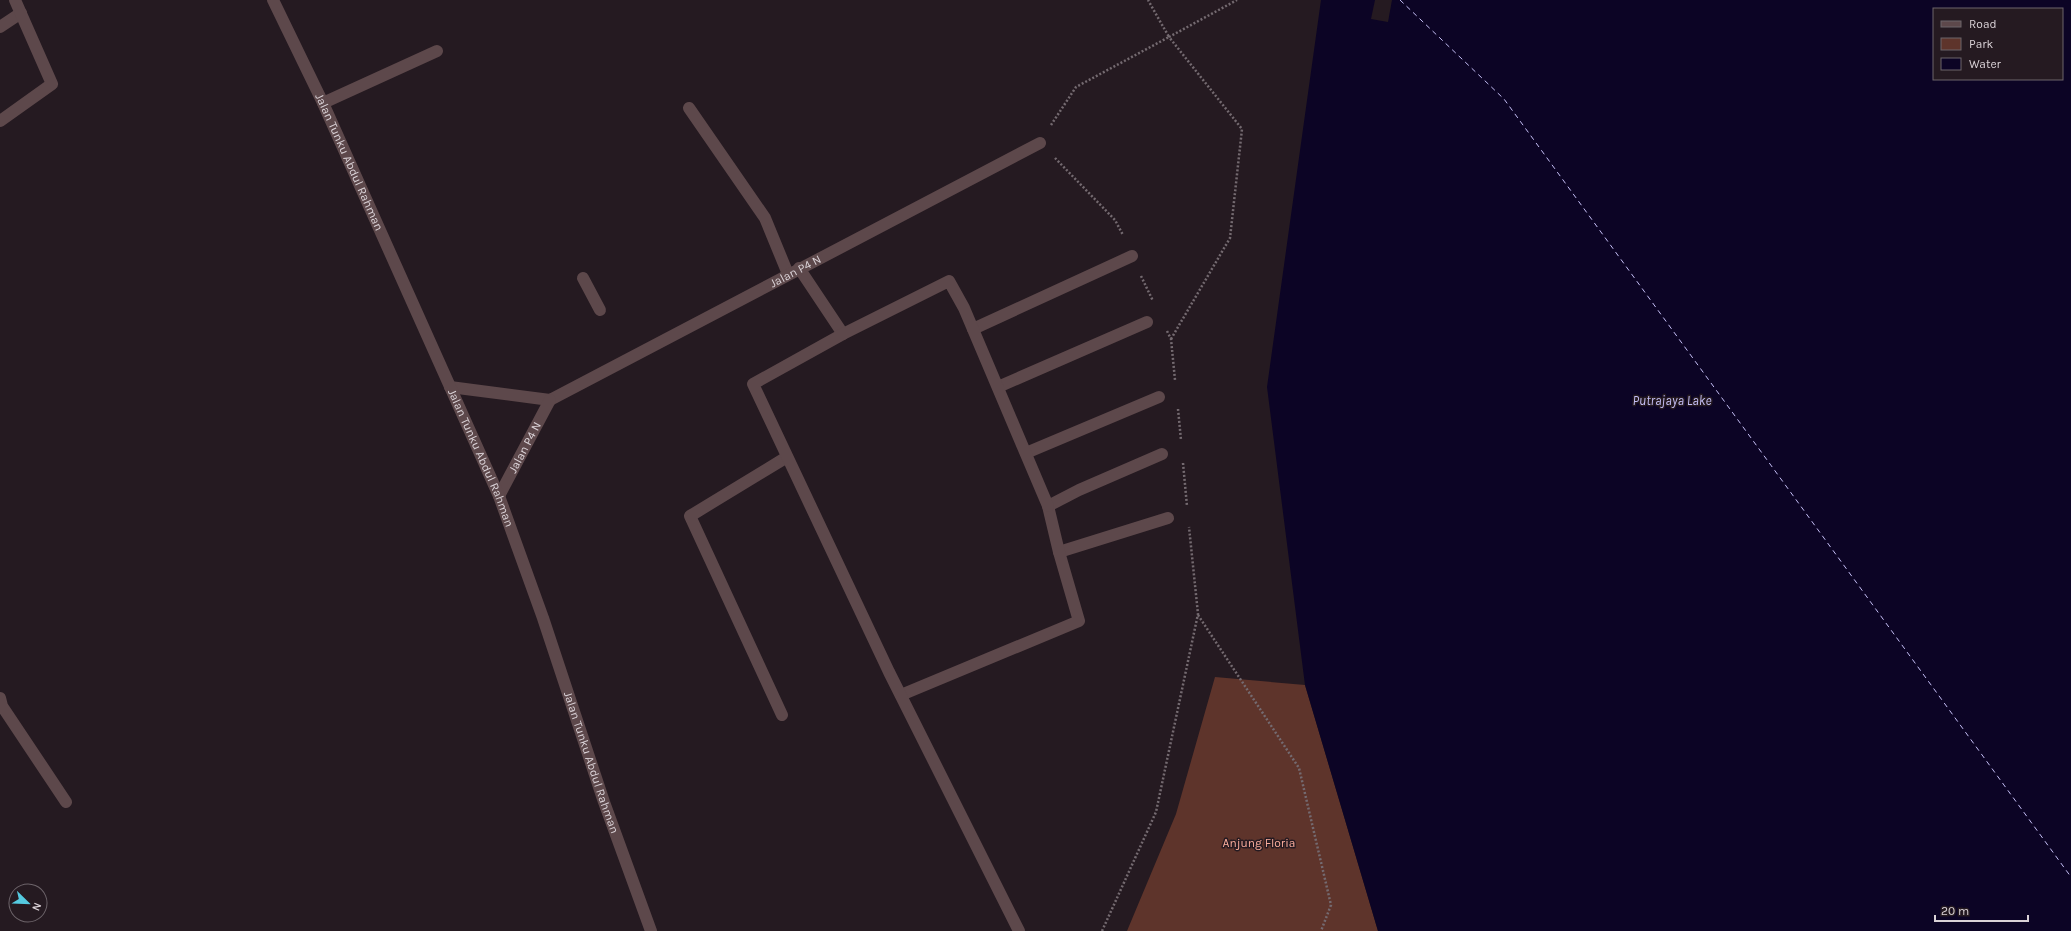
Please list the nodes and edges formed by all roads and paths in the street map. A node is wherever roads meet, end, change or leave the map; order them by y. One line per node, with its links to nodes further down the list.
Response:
1 (15, 0): 5 (street)
2 (273, 0): 9 (street, Jalan Tunku Abdul Rahman)
3 (1148, 0): 7 (path)
4 (1237, 0): 7 (path)
5 (21, 13): 6 (street); 11 (street)
6 (0, 27)
7 (1169, 36): 12 (path); 24 (path)
8 (437, 52): 9 (street)
9 (323, 103): 26 (street, Jalan Tunku Abdul Rahman)
10 (689, 108): 16 (street)
11 (0, 121)
12 (1040, 143): 13 (path); 16 (street, Jalan P4 N)
13 (1125, 241)
14 (1132, 256): 22 (street)
15 (1138, 269): 18 (path)
16 (794, 271): 23 (street); 29 (street, Jalan P4 N)
17 (583, 278): 19 (street)
18 (1154, 304)
19 (600, 310)
20 (1147, 322): 27 (street)
21 (1164, 325): 24 (path)
22 (973, 329): 23 (street); 27 (street)
23 (842, 334): 34 (street)
24 (1171, 339): 25 (path)
25 (1175, 386)
26 (450, 387): 29 (street); 36 (street, Jalan Tunku Abdul Rahman)
27 (998, 387): 32 (street)
28 (1159, 397): 32 (street)
29 (550, 400): 36 (street, Jalan P4 N)
30 (1177, 402): 31 (path)
31 (1181, 441)
32 (1026, 453): 37 (street)
33 (1162, 454): 37 (street)
34 (786, 457): 43 (street); 45 (street)
35 (1182, 457): 38 (path)
36 (500, 496): 47 (street, Jalan Tunku Abdul Rahman)
37 (1048, 506): 41 (street)
38 (1188, 512)
39 (1168, 518): 41 (street)
40 (1188, 520): 42 (path)
41 (1059, 552): 43 (street)
42 (1198, 614): 49 (path); 50 (path)
43 (901, 696): 48 (street)
44 (1, 703): 46 (street)
45 (782, 715)
46 (66, 802)
47 (651, 931)
48 (1019, 931)
49 (1102, 931)
50 (1321, 931)

